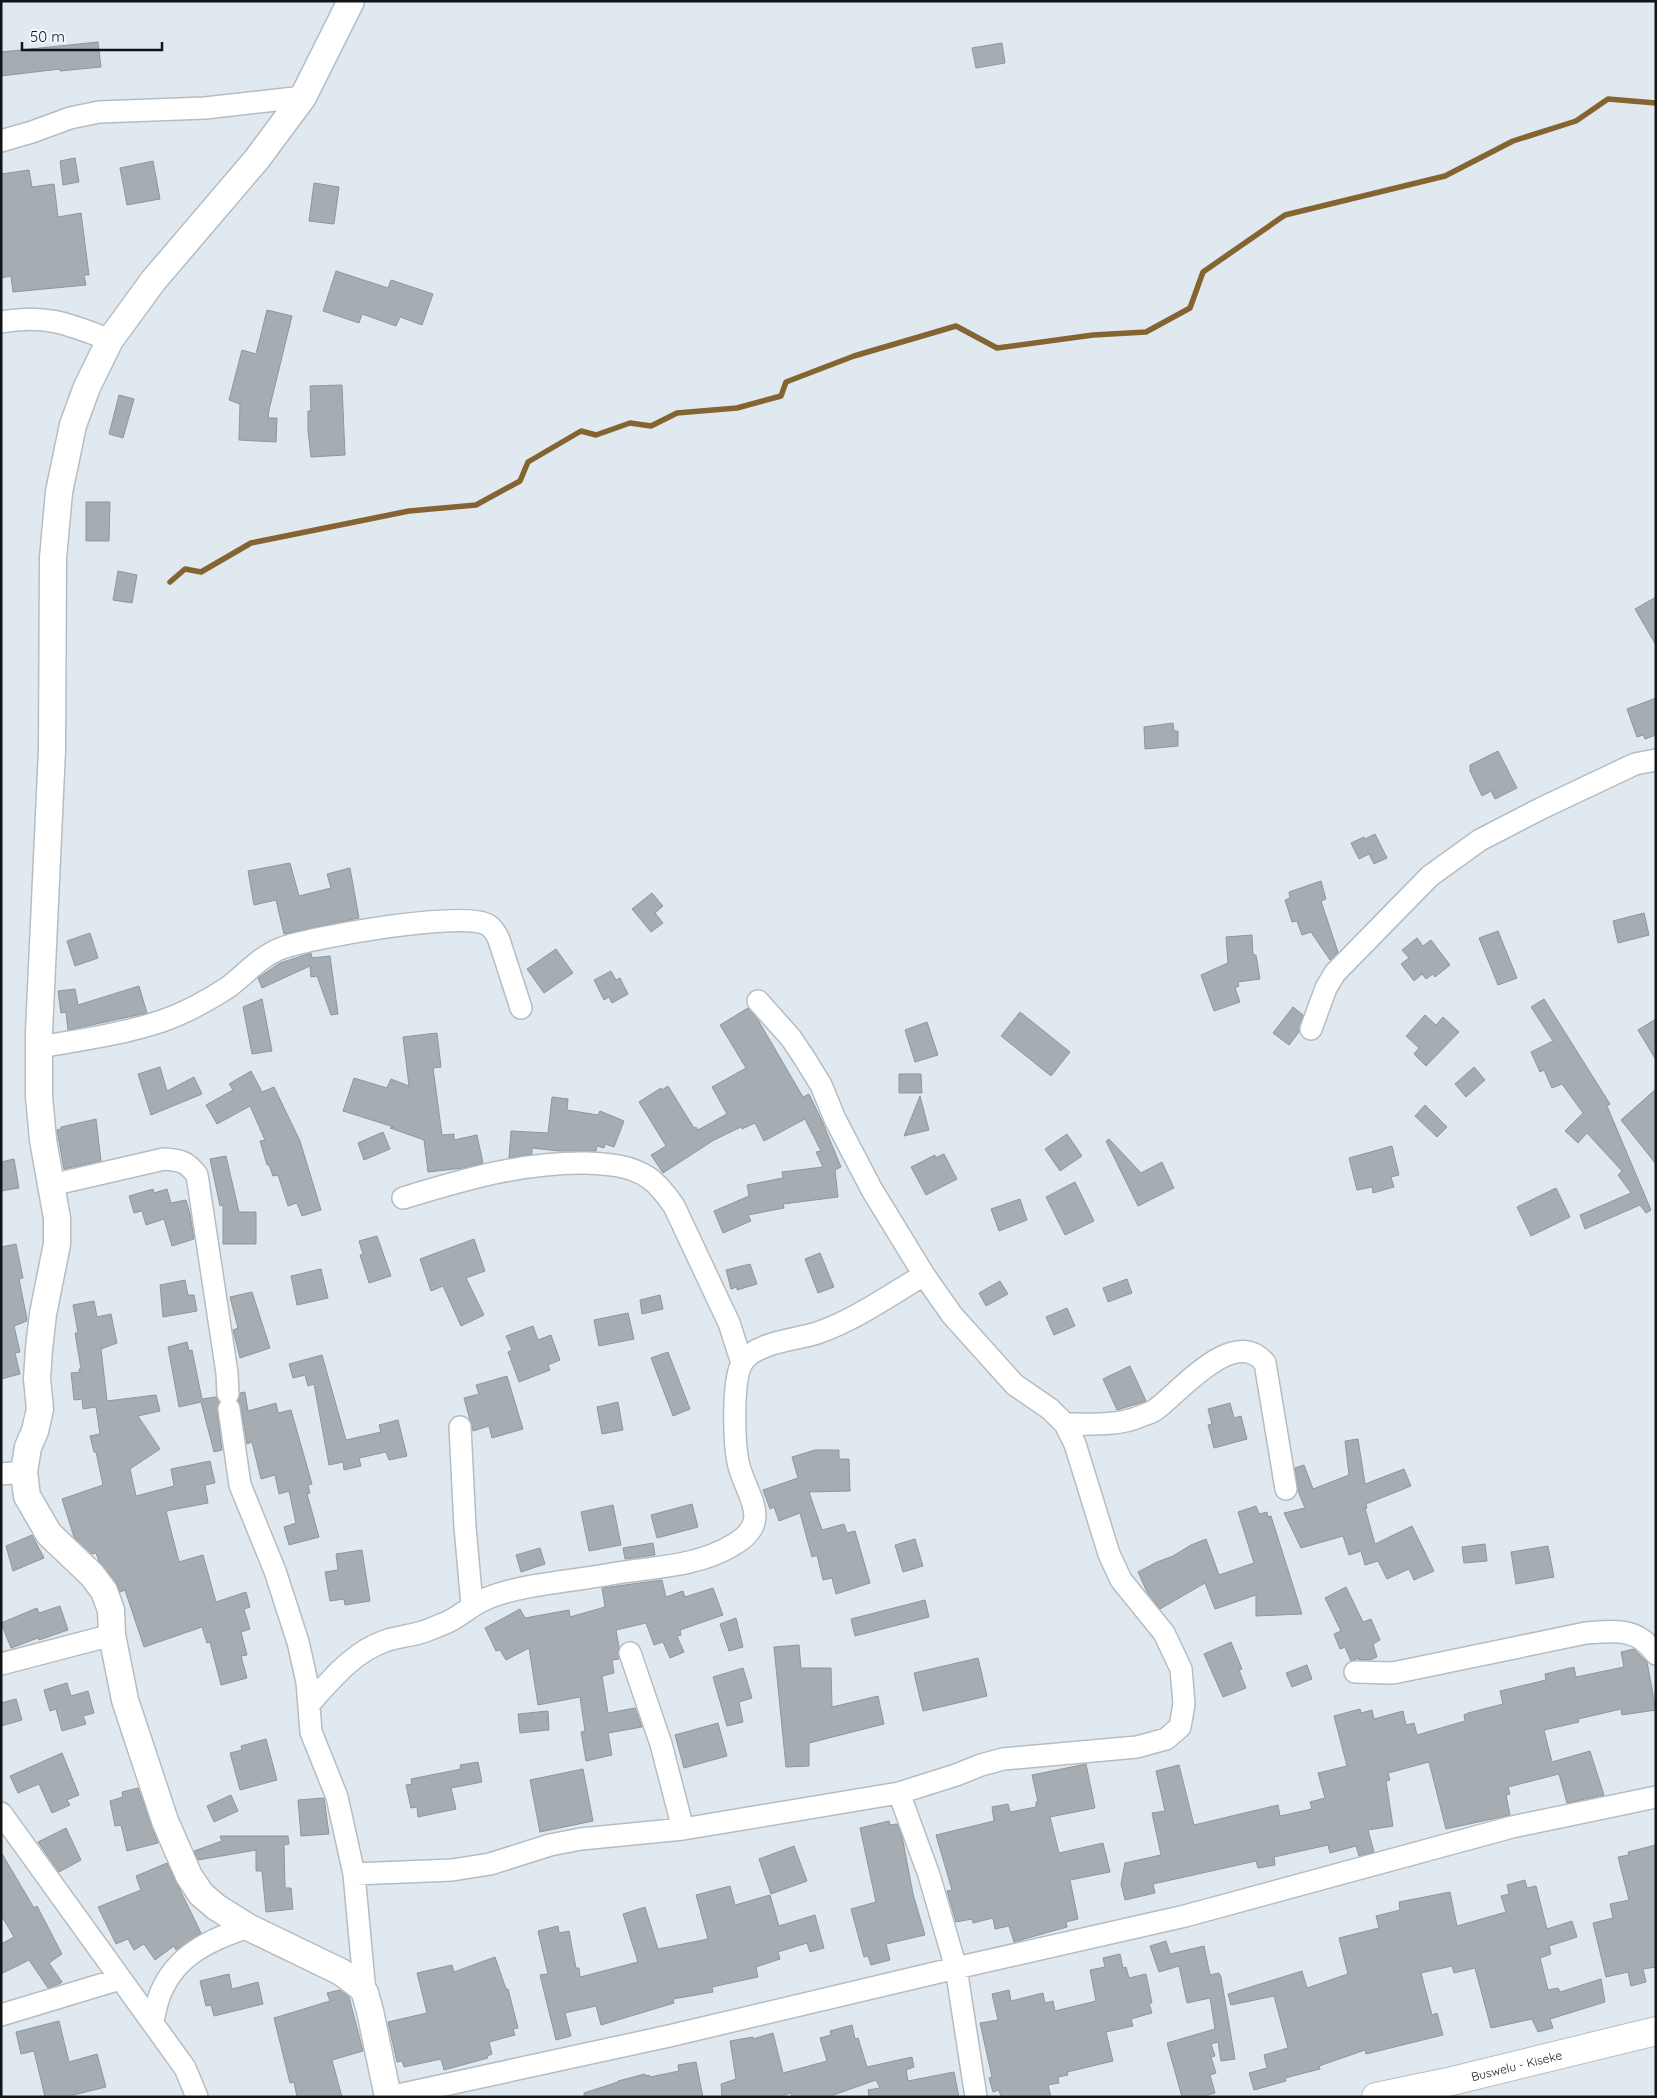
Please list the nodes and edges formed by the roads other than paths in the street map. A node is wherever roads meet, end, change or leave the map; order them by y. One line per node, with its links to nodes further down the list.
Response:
1 (351, 1): 2 (street)
2 (303, 97): 3 (street); 5 (street)
3 (1, 141)
4 (1, 322): 5 (street)
5 (110, 340): 10 (street)
6 (1656, 760): 9 (street)
7 (758, 1001): 13 (street)
8 (521, 1008): 10 (street)
9 (1311, 1029)
10 (40, 1047): 11 (street)
11 (50, 1185): 17 (street); 25 (street)
12 (403, 1198): 14 (street)
13 (924, 1275): 14 (street); 15 (street)
14 (742, 1363): 19 (street)
15 (1066, 1424): 18 (street); 26 (street)
16 (460, 1427): 19 (street)
17 (13, 1473): 20 (street)
18 (1286, 1489)
19 (472, 1605): 25 (street)
20 (112, 1635): 23 (street); 31 (street)
21 (630, 1653): 29 (street)
22 (1656, 1654): 24 (street)
23 (1, 1664)
24 (1355, 1672)
25 (309, 1704): 30 (street)
26 (899, 1793): 29 (street); 32 (street)
27 (1656, 1797): 32 (street)
28 (1, 1813): 33 (street)
29 (683, 1829): 30 (street)
30 (354, 1874): 34 (street)
31 (248, 1927): 34 (street); 36 (street)
32 (956, 1968): 39 (street); 40 (street)
33 (120, 1978): 35 (street); 36 (street)
34 (365, 1993): 39 (street)
35 (1, 2015)
36 (153, 2021): 38 (street)
37 (1656, 2031): 41 (main road, Buswelu - Kiseke)
38 (197, 2097)
39 (388, 2097)
40 (976, 2097)
41 (1376, 2097)

